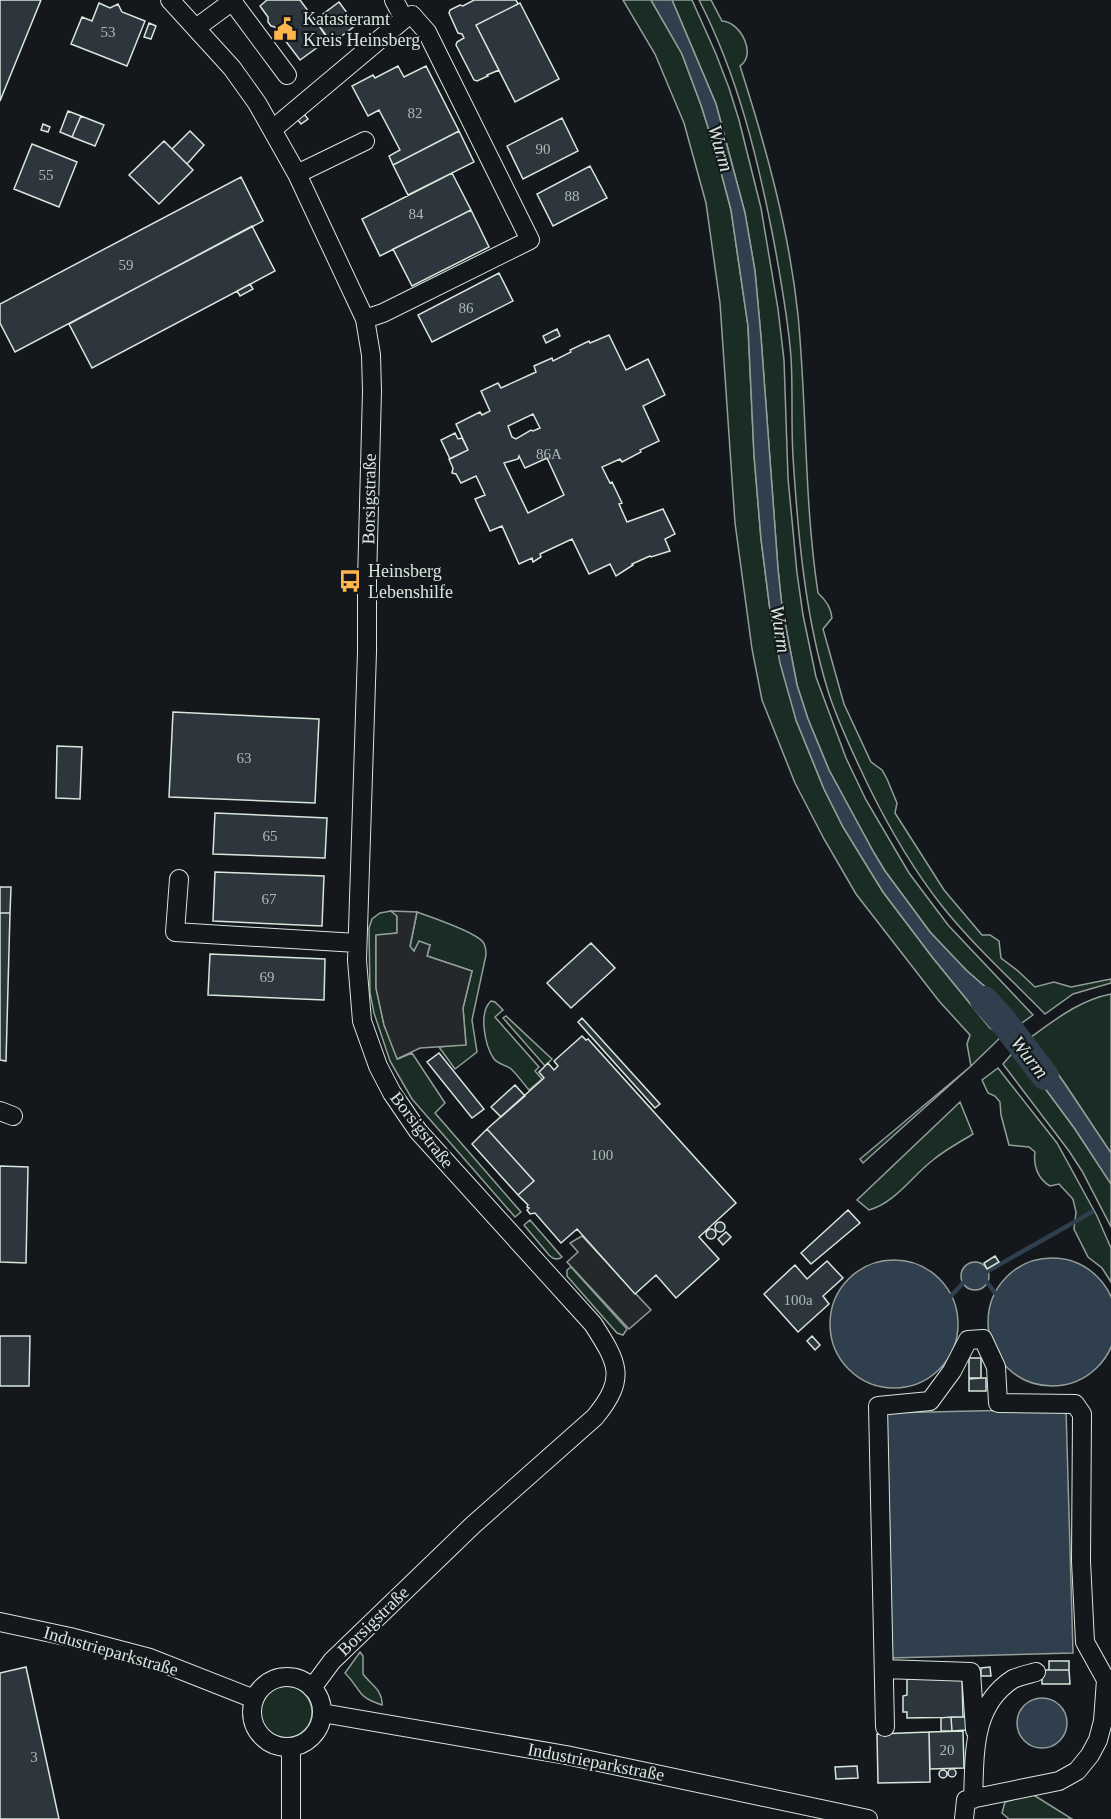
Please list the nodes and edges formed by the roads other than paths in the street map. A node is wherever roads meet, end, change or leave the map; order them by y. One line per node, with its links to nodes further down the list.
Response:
1 (170, 0): 5 (street, Borsigstraße)
2 (394, 0): 4 (street)
3 (233, 1): 5 (street); 6 (street)
4 (410, 11): 7 (street); 10 (street)
5 (196, 28): 7 (street, Borsigstraße)
6 (287, 75)
7 (273, 129): 9 (street, Borsigstraße)
8 (365, 141): 9 (street)
9 (297, 174): 10 (street, Borsigstraße)
10 (365, 319): 12 (street, Borsigstraße)
11 (179, 879): 12 (street)
12 (357, 943): 16 (street, Borsigstraße)
13 (0, 1622): 17 (street, Industrieparkstraße)
14 (884, 1669): 19 (street); 20 (street); 22 (street)
15 (1036, 1672): 20 (street)
16 (312, 1688): 17 (street); 18 (street)
17 (254, 1699): 21 (street)
18 (322, 1713): 21 (street); 24 (street, Industrieparkstraße)
19 (885, 1727)
20 (976, 1735): 22 (street)
21 (291, 1748): 23 (street)
22 (973, 1799): 25 (street)
23 (291, 1819)
24 (868, 1819)
25 (964, 1819)

